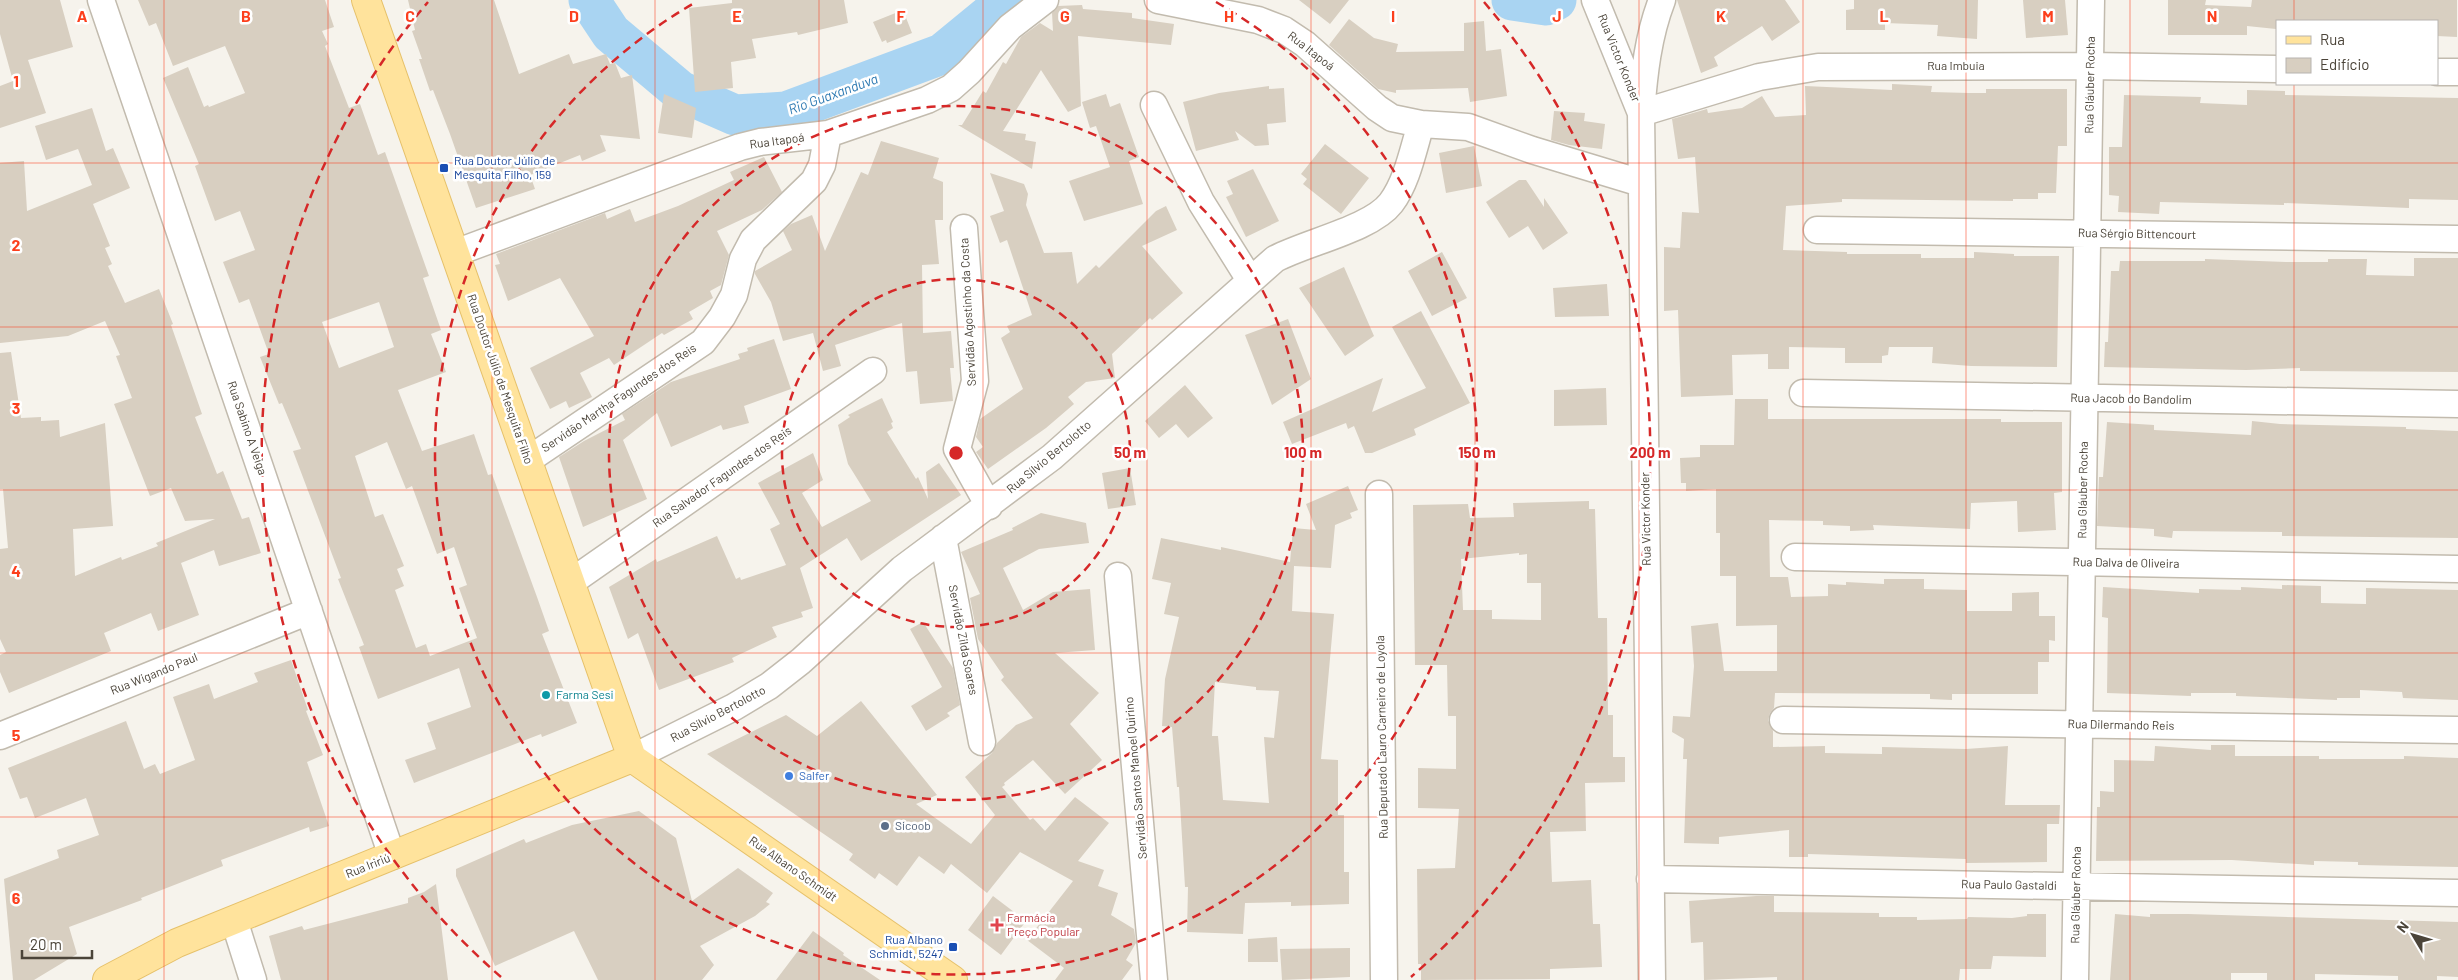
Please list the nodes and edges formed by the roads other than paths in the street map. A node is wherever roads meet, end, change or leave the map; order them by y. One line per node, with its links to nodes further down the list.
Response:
1 (101, 0): 36 (street, Rua Sabino A Veiga)
2 (366, 0): 21 (main road, Rua Doutor Júlio de Mesquita Filho)
3 (1045, 0): 15 (street, Rua Itapoá)
4 (1158, 0): 14 (street, Rua Itapoá)
5 (1662, 0): 13 (street)
6 (2091, 0): 8 (street, Rua Gláuber Rocha)
7 (1596, 3): 13 (street, Rua Victor Konder)
8 (2090, 66): 9 (street, Rua Imbuia); 13 (street, Rua Imbuia); 19 (street, Rua Gláuber Rocha)
9 (2276, 69)
10 (2438, 72): 11 (street)
11 (2458, 72)
12 (1154, 105): 22 (street)
13 (1641, 113): 16 (street, Rua Victor Konder)
14 (1421, 124): 16 (street, Rua Itapoá); 22 (street, Rua Sílvio Bertolotto)
15 (828, 134): 21 (street, Rua Itapoá); 27 (street, Servidão Martha Fagundes dos Reis)
16 (1641, 183): 44 (street, Rua Victor Konder)
17 (964, 228): 29 (street, Servidão Agostinho da Costa)
18 (1817, 230): 19 (street, Rua Sérgio Bittencourt)
19 (2088, 233): 20 (street, Rua Sérgio Bittencourt); 25 (street, Rua Gláuber Rocha)
20 (2458, 239)
21 (455, 253): 27 (main road, Rua Doutor Júlio de Mesquita Filho)
22 (1250, 280): 29 (street, Rua Sílvio Bertolotto)
23 (874, 372): 35 (street, Rua Salvador Fagundes dos Reis)
24 (1803, 393): 25 (street, Rua Jacob do Bandolim)
25 (2085, 398): 26 (street, Rua Jacob do Bandolim); 32 (street, Rua Gláuber Rocha)
26 (2458, 404)
27 (528, 460): 35 (main road, Rua Doutor Júlio de Mesquita Filho)
28 (1379, 494): 52 (street, Rua Deputado Lauro Carneiro de Loyola)
29 (989, 506): 30 (street, Rua Sílvio Bertolotto)
30 (943, 538): 41 (street, Servidão Zilda Soares); 42 (street, Rua Sílvio Bertolotto)
31 (1795, 558): 32 (street, Rua Dalva de Oliveira)
32 (2082, 562): 33 (street, Rua Dalva de Oliveira); 38 (street, Rua Gláuber Rocha)
33 (2458, 569)
34 (1118, 576): 51 (street, Servidão Santos Manoel Quirino)
35 (571, 582): 42 (main road, Rua Doutor Júlio de Mesquita Filho)
36 (309, 611): 40 (street, Rua Wigando Paul); 43 (street, Rua Sabino A Veiga)
37 (1783, 720): 38 (street, Rua Dilermando Reis)
38 (2079, 725): 39 (street, Rua Dilermando Reis); 45 (street, Rua Gláuber Rocha)
39 (2458, 730)
40 (0, 736)
41 (982, 742)
42 (632, 758): 43 (main road, Rua Iririú); 48 (main road, Rua Albano Schmidt)
43 (392, 856): 47 (main road, Rua Iririú)
44 (1650, 879): 45 (street, Rua Paulo Gastaldi); 53 (street, Rua Victor Konder)
45 (2076, 886): 46 (street, Rua Paulo Gastaldi); 54 (street, Rua Gláuber Rocha)
46 (2458, 893)
47 (234, 920): 49 (main road, Rua Iririú); 50 (street)
48 (944, 978)
49 (107, 980)
50 (253, 980)
51 (1154, 980)
52 (1384, 980)
53 (1652, 980)
54 (2075, 980)

